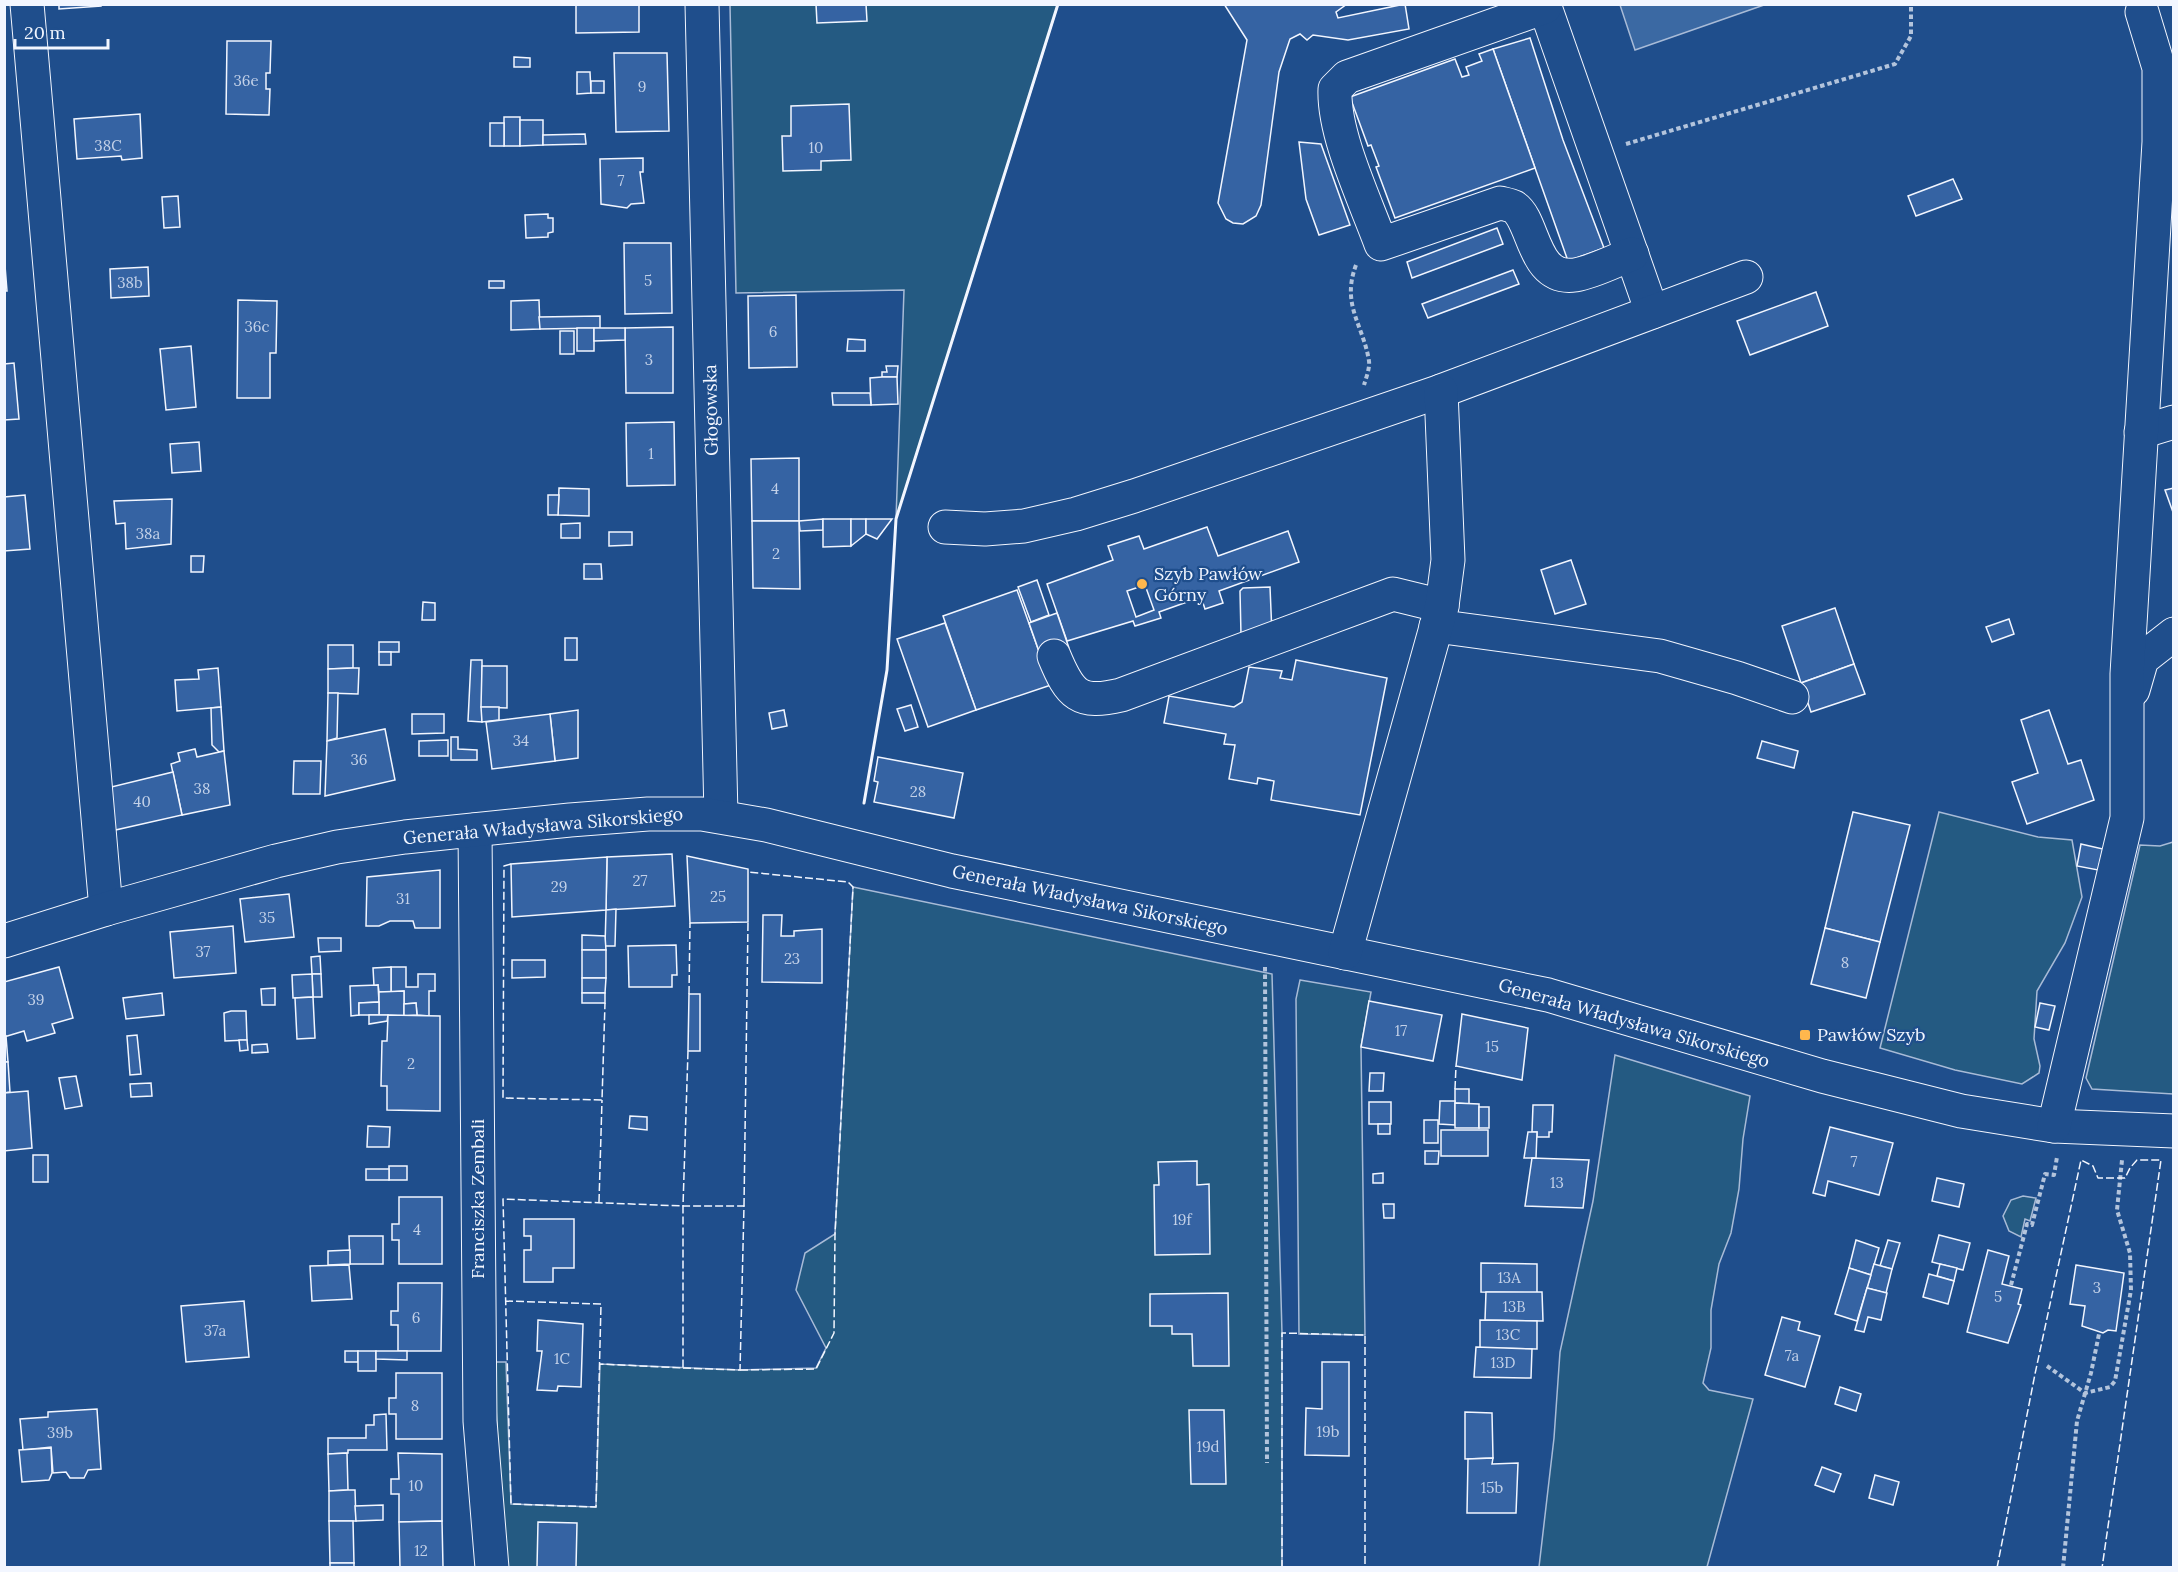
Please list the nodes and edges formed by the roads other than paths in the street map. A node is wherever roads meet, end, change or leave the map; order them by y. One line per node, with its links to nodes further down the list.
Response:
1 (27, 4): 19 (street)
2 (702, 4): 17 (street, Głogowska)
3 (1544, 6): 5 (street); 5 (street)
4 (2142, 12): 10 (street)
5 (1632, 254): 7 (street)
6 (1746, 277): 7 (street)
7 (1652, 312): 8 (street)
8 (1441, 391): 11 (street); 12 (street)
9 (2174, 422): 10 (street)
10 (2141, 432): 16 (street)
11 (945, 527)
12 (1439, 616): 14 (street); 15 (street); 21 (street)
13 (2174, 634): 16 (street)
14 (1054, 657)
15 (1792, 698)
16 (2127, 712): 23 (street)
17 (721, 816): 18 (street, Generała Władysława Sikorskiego); 21 (street, Generała Władysława Sikorskiego)
18 (475, 830): 19 (street, Generała Władysława Sikorskiego); 24 (street, Franciszka Zembali)
19 (106, 909): 20 (street, Generała Władysława Sikorskiego)
20 (4, 941)
21 (1345, 953): 23 (street, Generała Władysława Sikorskiego)
22 (2174, 1131): 23 (street, Generała Władysława Sikorskiego)
23 (2056, 1137)
24 (492, 1568)

